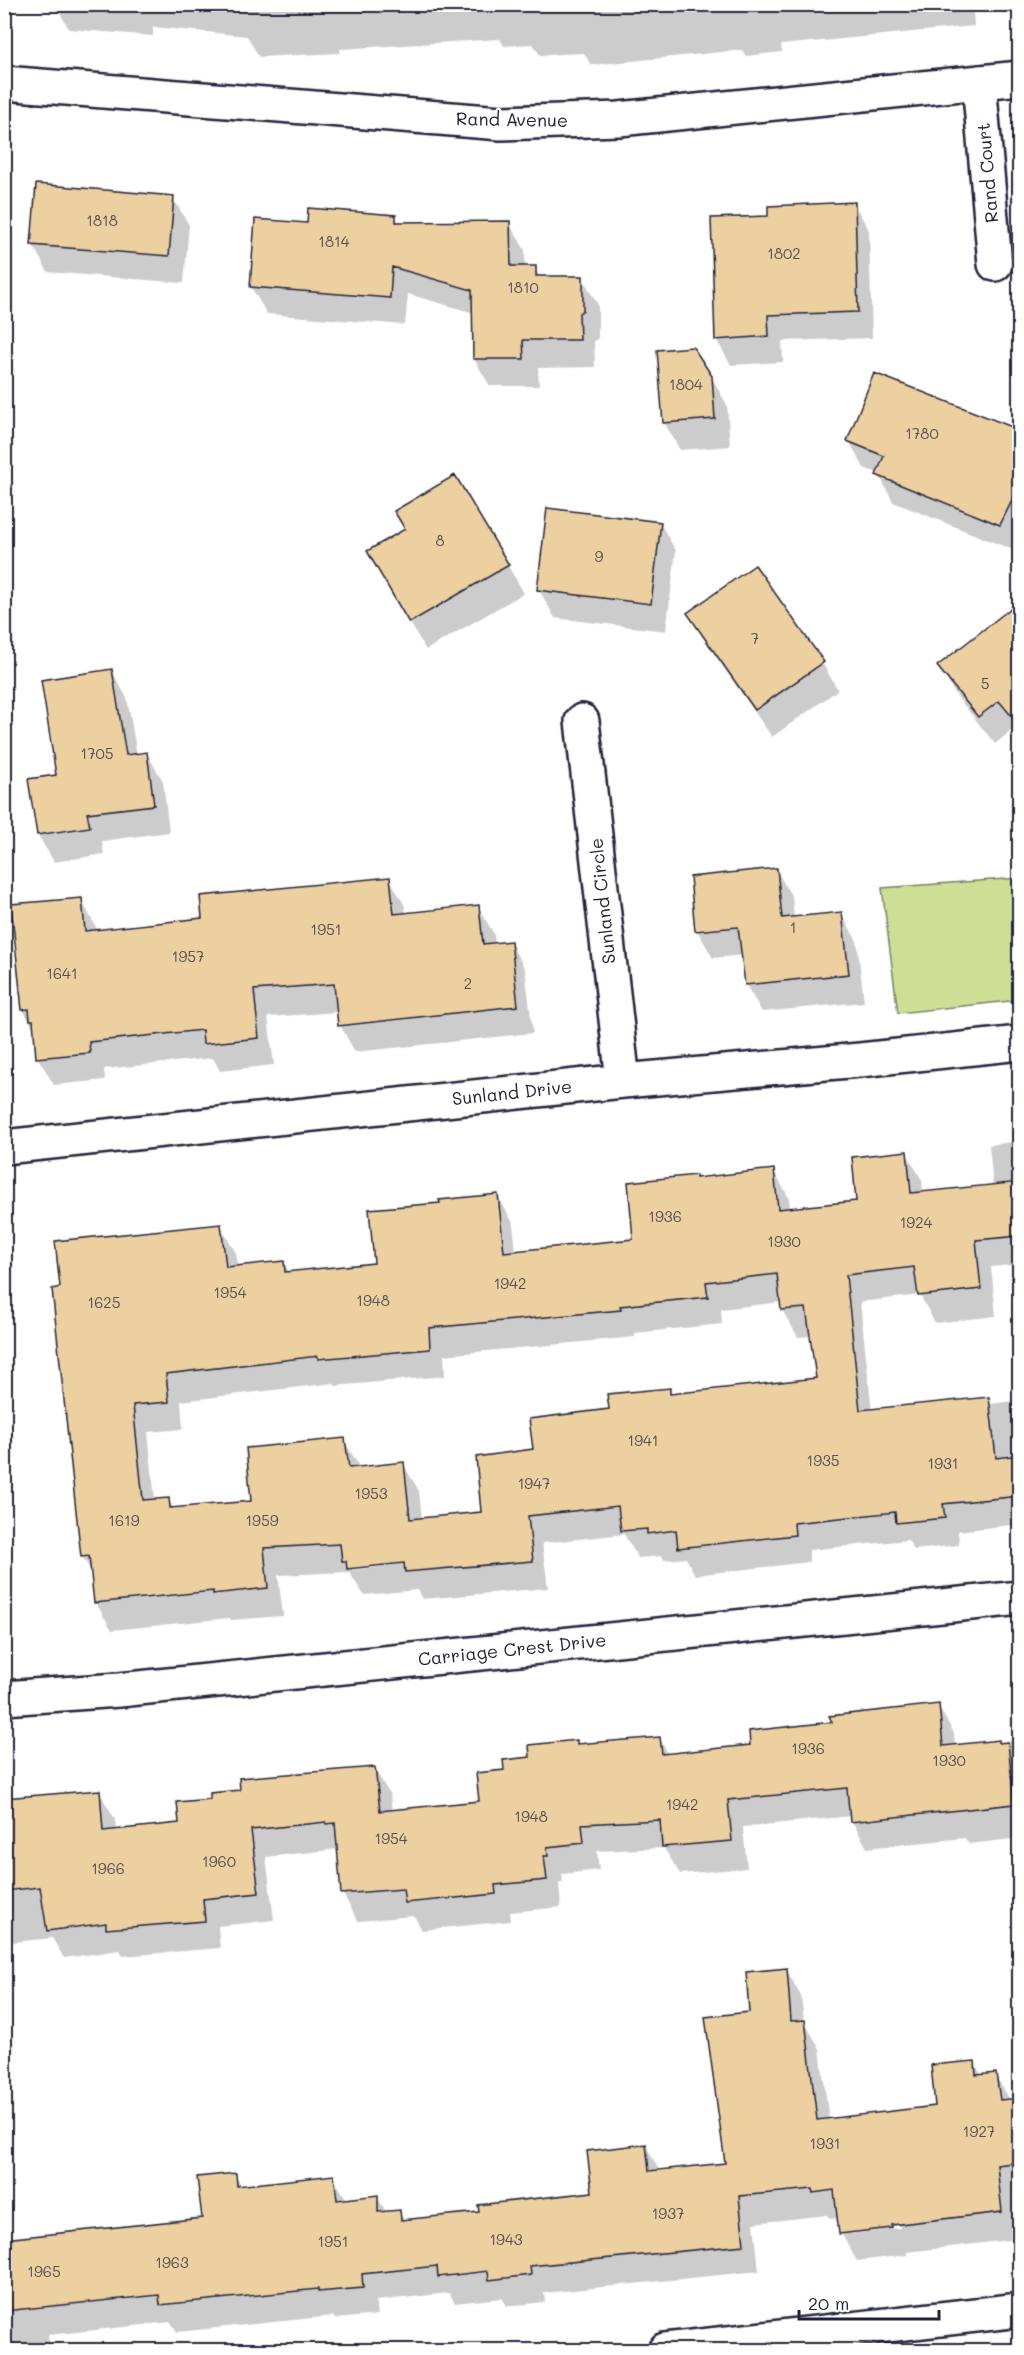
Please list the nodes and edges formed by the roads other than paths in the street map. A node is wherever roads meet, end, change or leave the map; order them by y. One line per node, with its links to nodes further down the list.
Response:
1 (1020, 78): 2 (street, Rand Avenue)
2 (979, 82): 3 (street, Rand Avenue); 4 (street, Rand Court)
3 (4, 83)
4 (995, 264)
5 (582, 722): 7 (street, Sunland Circle)
6 (1020, 1043): 7 (street, Sunland Drive)
7 (623, 1081): 8 (street, Sunland Drive)
8 (4, 1148)
9 (1020, 1599): 10 (street, Carriage Crest Drive)
10 (4, 1698)
11 (1020, 2310): 12 (street)
12 (665, 2350)

